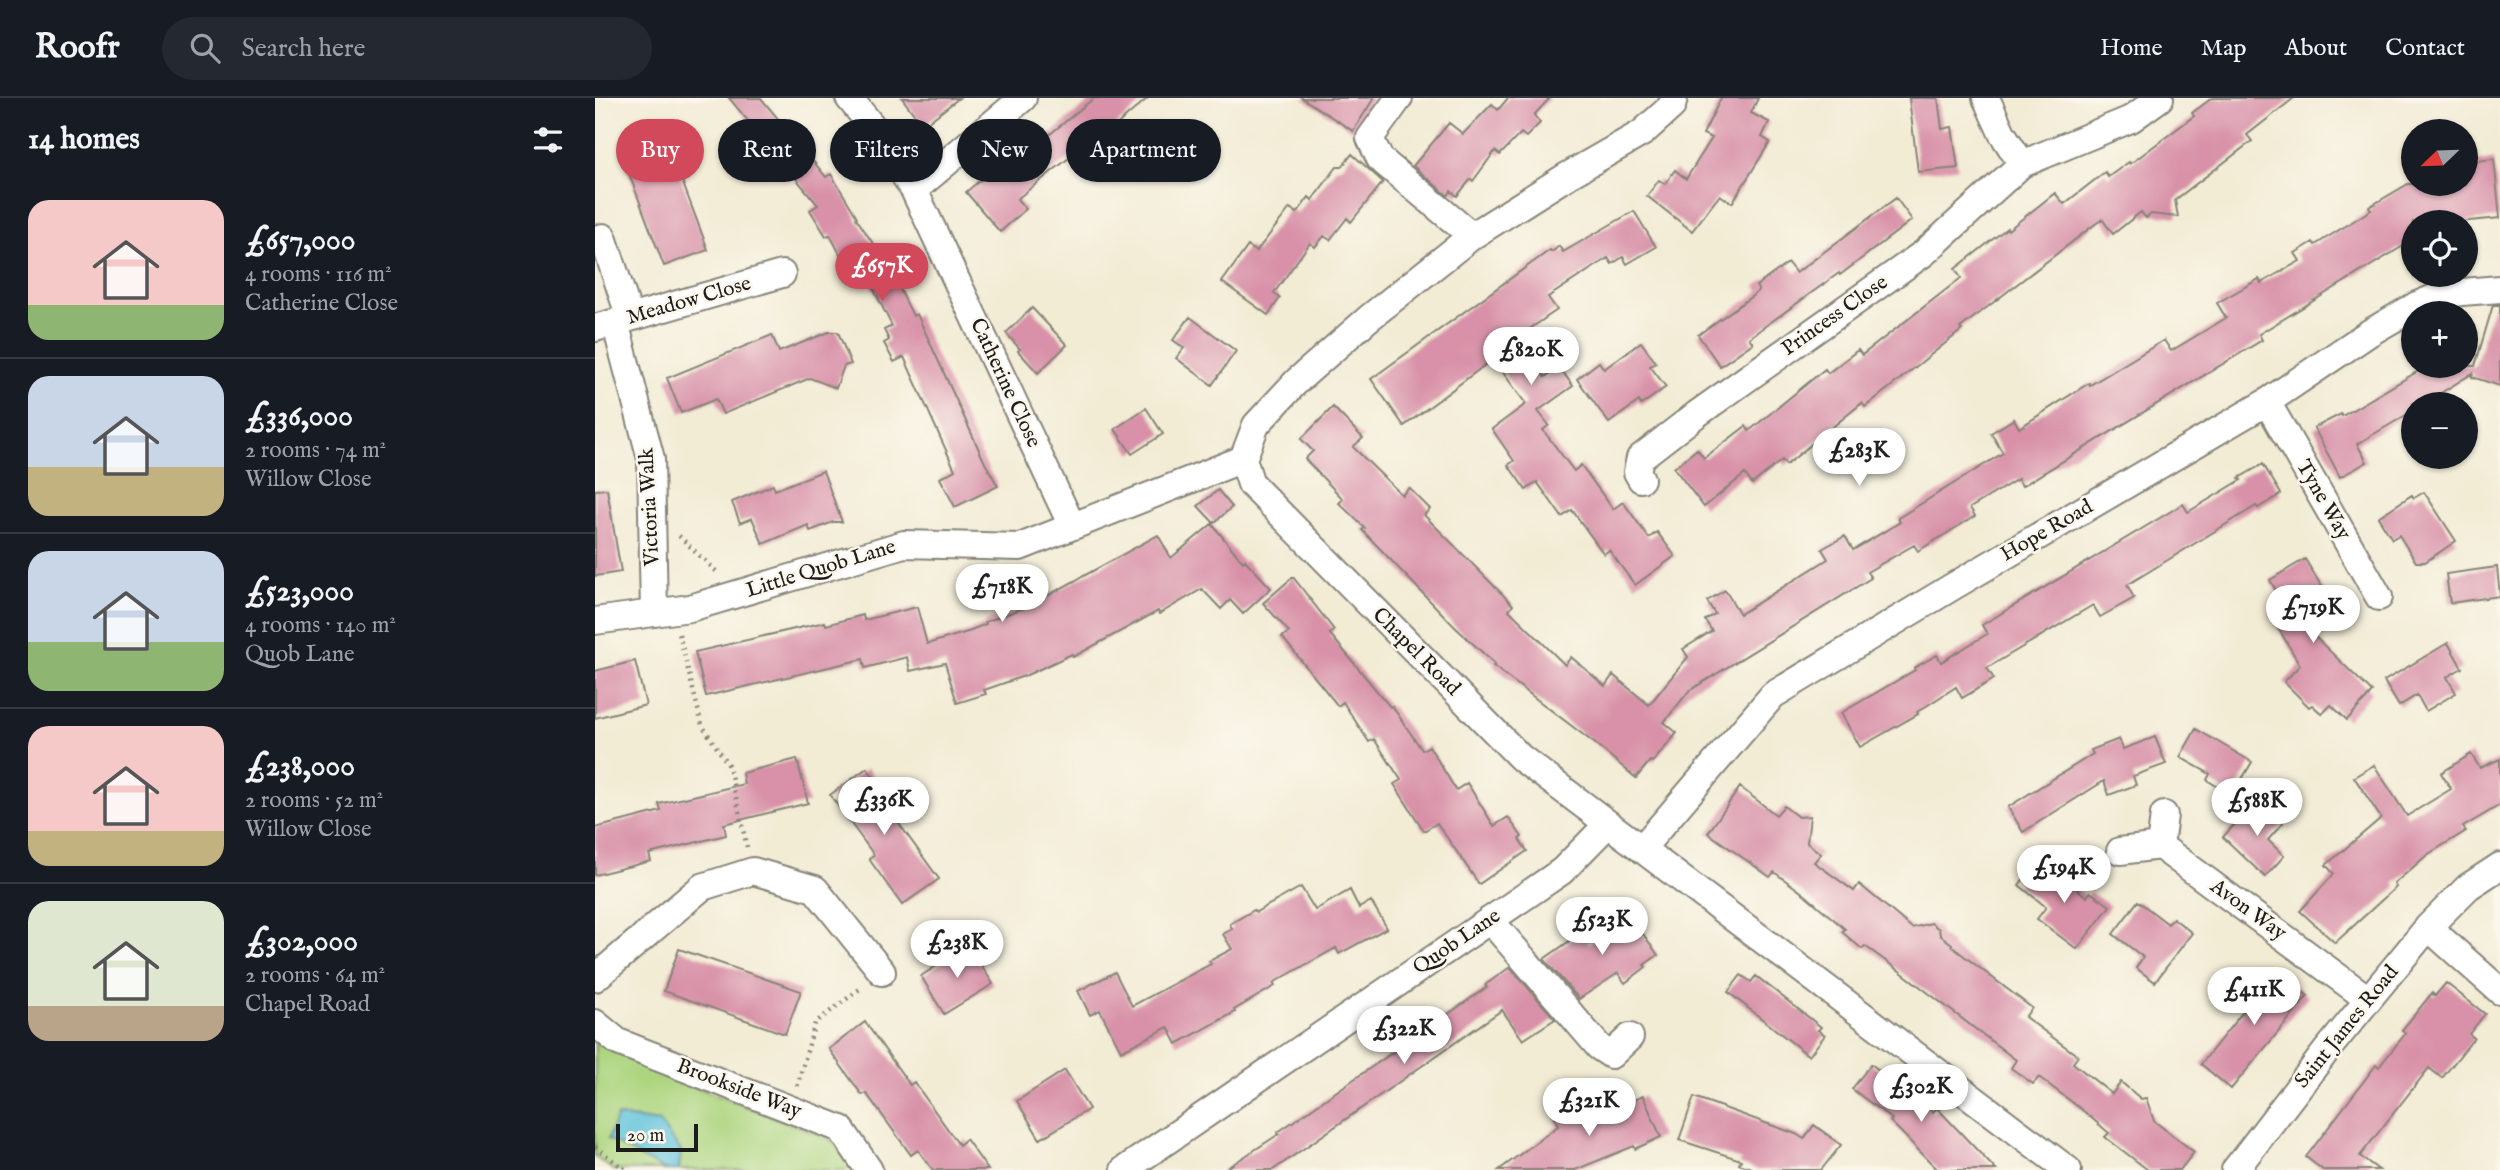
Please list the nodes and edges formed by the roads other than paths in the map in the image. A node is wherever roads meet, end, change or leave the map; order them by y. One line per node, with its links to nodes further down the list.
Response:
1 (849, 98): 8 (street, Catherine Close)
2 (1023, 98): 8 (street)
3 (1399, 98): 9 (street)
4 (1675, 98): 9 (street)
5 (1986, 98): 7 (street)
6 (2160, 98): 7 (street, Princess Close)
7 (2022, 164): 16 (street, Princess Close)
8 (914, 190): 17 (street, Catherine Close)
9 (1472, 236): 15 (street)
10 (595, 239): 13 (street, Victoria Walk)
11 (782, 274): 13 (street, Meadow Close)
12 (2500, 289): 14 (street, Hope Road)
13 (613, 323): 19 (street, Victoria Walk)
14 (2267, 402): 18 (street, Tyne Way); 24 (street, Hope Road)
15 (1243, 459): 17 (street, Little Quob Lane); 22 (street, Chapel Road)
16 (1641, 468)
17 (1072, 526): 19 (street, Little Quob Lane)
18 (2379, 597)
19 (663, 611): 20 (street, Little Quob Lane)
20 (595, 621)
21 (2164, 815): 23 (street)
22 (1608, 824): 24 (street, Chapel Road); 27 (street, Quob Lane)
23 (2160, 846): 25 (street); 32 (street, Avon Way)
24 (1643, 847): 37 (street, Chapel Road)
25 (2120, 851)
26 (2500, 866): 28 (street, Saint James Road)
27 (1490, 920): 34 (street); 36 (street, Quob Lane)
28 (2428, 927): 31 (street); 32 (street, Saint James Road)
29 (882, 972): 30 (street)
30 (595, 978)
31 (2500, 991)
32 (2368, 999): 38 (street, Saint James Road)
33 (595, 1023): 35 (street, Brookside Way)
34 (1630, 1037)
35 (869, 1170)
36 (1124, 1170)
37 (2068, 1170)
38 (2235, 1170)

